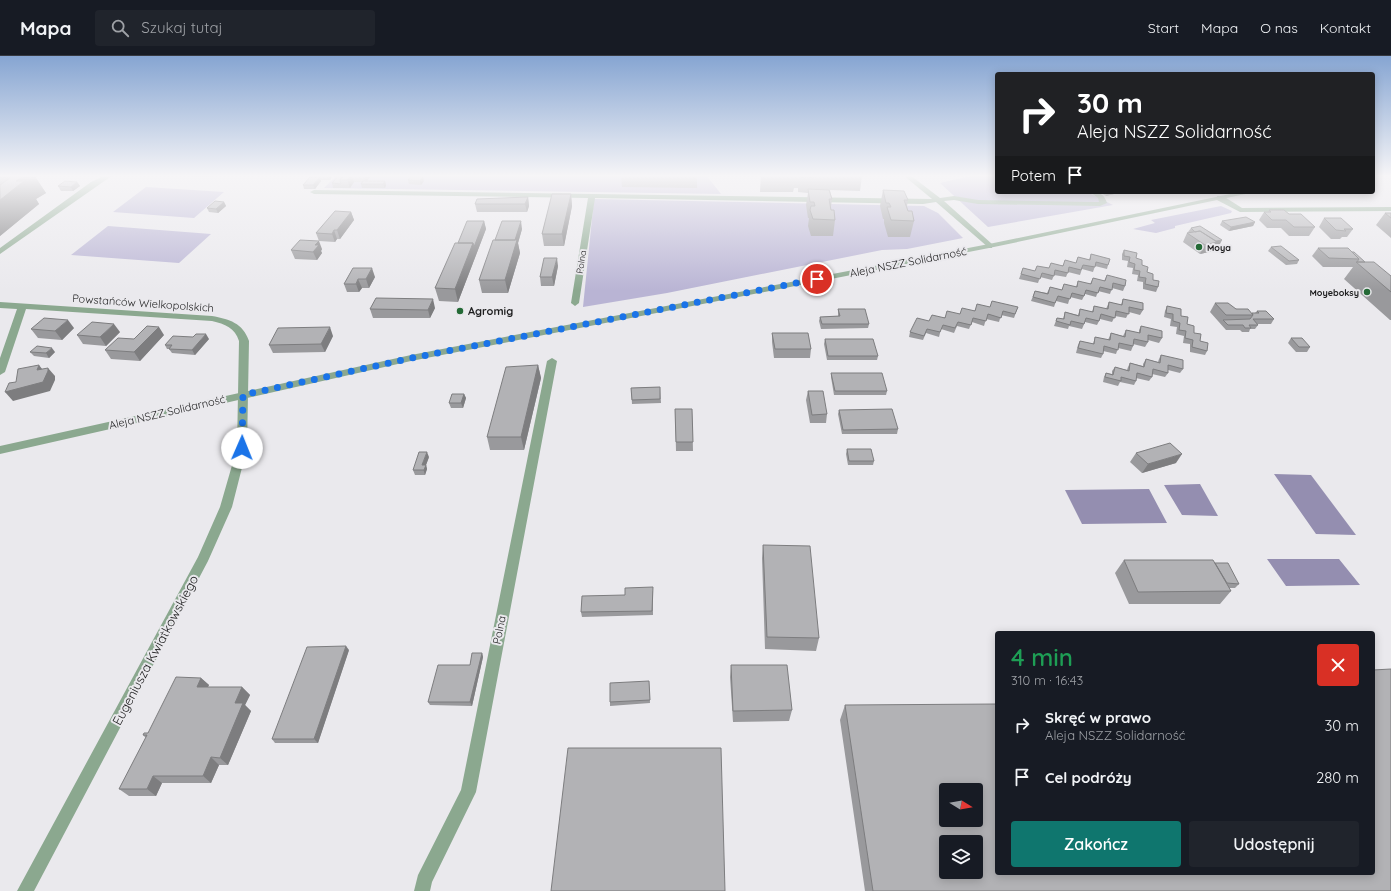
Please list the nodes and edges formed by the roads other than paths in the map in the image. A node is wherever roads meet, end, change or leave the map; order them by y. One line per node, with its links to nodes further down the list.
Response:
1 (53, 214): 6 (street)
2 (589, 214): 7 (street, Polna)
3 (953, 214): 5 (street)
4 (1143, 214): 5 (street, Aleja NSZZ Solidarność)
5 (989, 246): 12 (street, Aleja NSZZ Solidarność)
6 (0, 252)
7 (575, 303)
8 (0, 305): 9 (street, Powstańców Wielkopolskich)
9 (22, 307): 11 (street); 12 (street, Powstańców Wielkopolskich)
10 (552, 361): 15 (street, Polna)
11 (0, 372)
12 (243, 395): 13 (street, Aleja NSZZ Solidarność); 14 (street, Eugeniusza Kwiatkowskiego)
13 (0, 450)
14 (25, 891)
15 (422, 891)

